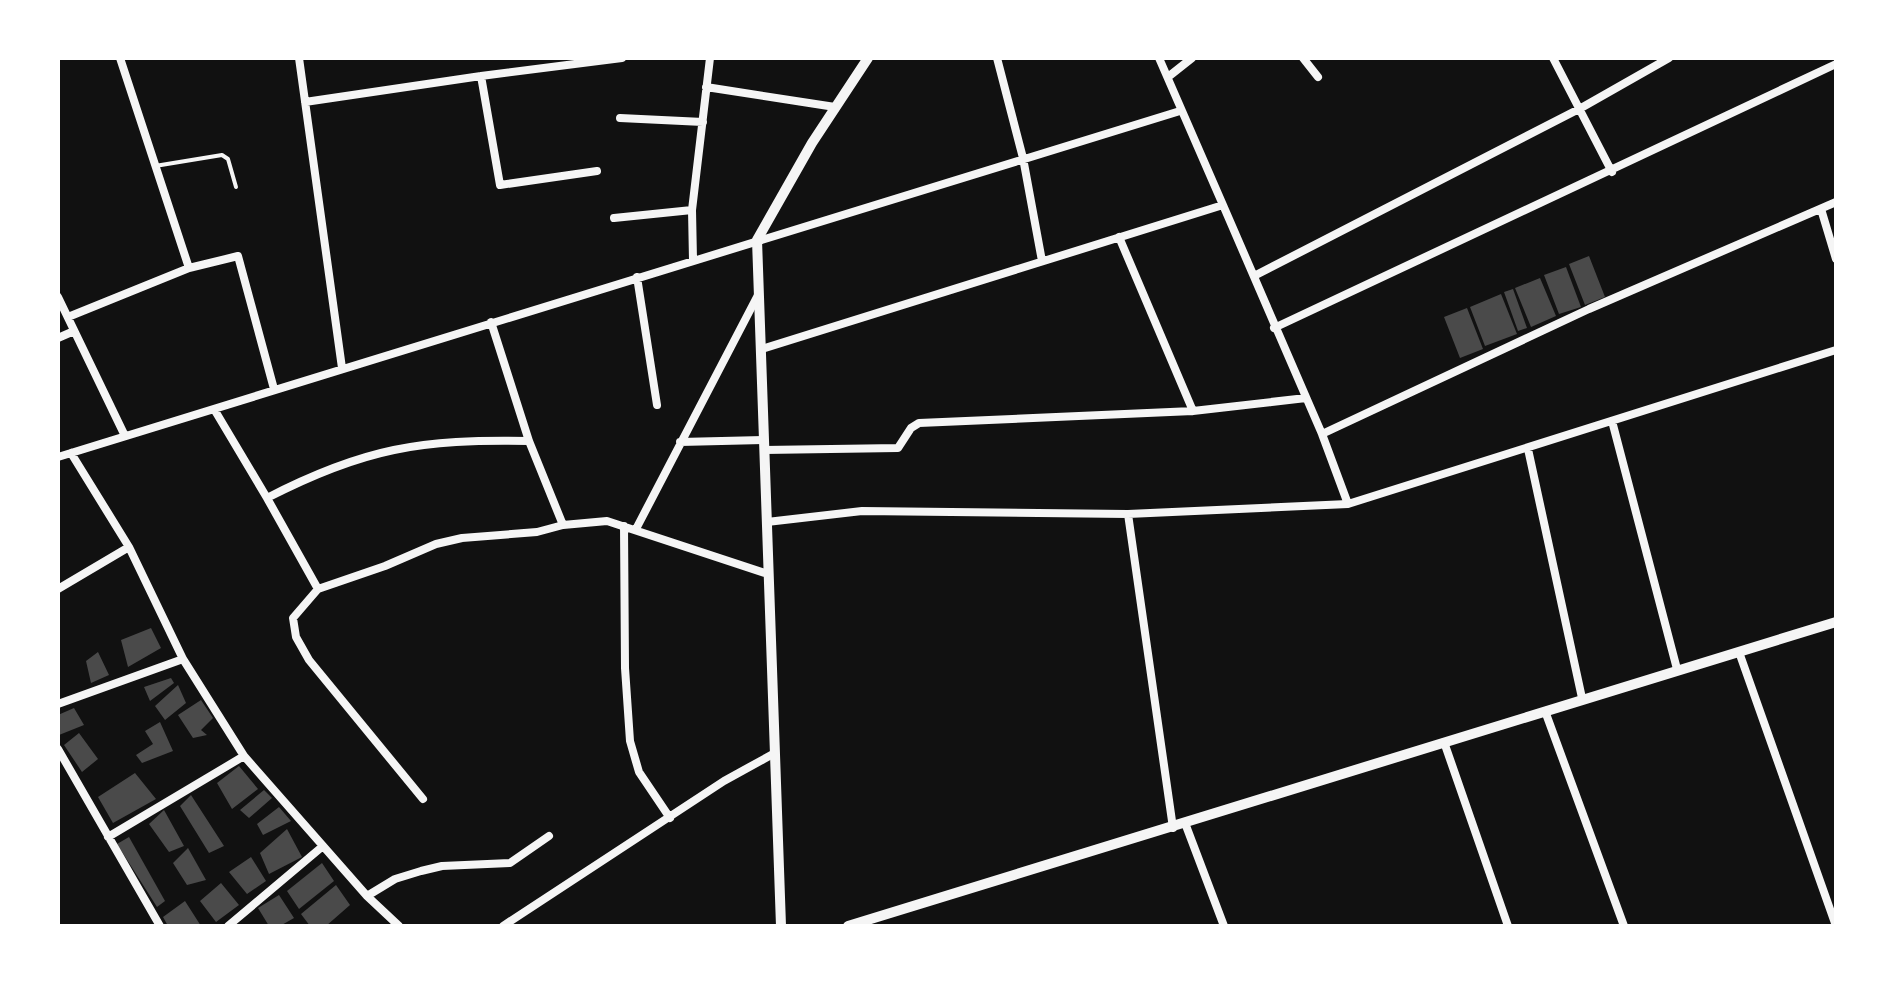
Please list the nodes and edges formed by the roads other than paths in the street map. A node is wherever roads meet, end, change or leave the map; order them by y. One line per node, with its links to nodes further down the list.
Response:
1 (120, 58): 24 (street)
2 (299, 58): 17 (street)
3 (622, 58): 13 (street)
4 (710, 58): 16 (street)
5 (868, 58): 18 (street)
6 (997, 58): 23 (street)
7 (1160, 58): 14 (street)
8 (1192, 58): 14 (street)
9 (1303, 58): 15 (street)
10 (1553, 58): 19 (street)
11 (1668, 58): 19 (street)
12 (1836, 64): 26 (street)
13 (482, 76): 17 (street); 25 (street)
14 (1168, 77): 20 (street)
15 (1318, 77)
16 (706, 87): 18 (street); 22 (street)
17 (305, 102): 50 (street)
18 (835, 107): 34 (street)
19 (1581, 108): 26 (street); 39 (street)
20 (1180, 111): 23 (street); 29 (street)
21 (620, 118): 22 (street)
22 (703, 122): 31 (street)
23 (1023, 158): 34 (street); 37 (street)
24 (156, 166): 27 (lane); 38 (street)
25 (597, 171)
26 (1612, 172): 45 (street)
27 (236, 187)
28 (1836, 202): 30 (street)
29 (1223, 205): 33 (street); 39 (street)
30 (1821, 208): 35 (street); 57 (street)
31 (692, 210): 32 (street); 36 (street)
32 (614, 218)
33 (1119, 237): 37 (street); 55 (street)
34 (757, 240): 36 (street); 41 (street)
35 (1836, 259)
36 (693, 260): 40 (street)
37 (1042, 262): 48 (street)
38 (189, 268): 43 (street); 51 (street)
39 (1254, 276): 45 (street)
40 (637, 277): 44 (street); 53 (street)
41 (758, 294): 48 (street); 60 (street)
42 (58, 296): 43 (street)
43 (68, 318): 46 (street)
44 (492, 322): 50 (street); 59 (street)
45 (1274, 328): 52 (street)
46 (74, 331): 47 (street); 58 (street)
47 (58, 338)
48 (762, 350): 61 (street)
49 (1836, 350): 56 (street)
50 (342, 368): 51 (street)
51 (274, 390): 54 (street)
52 (1306, 398): 55 (street); 57 (street)
53 (656, 406)
54 (214, 409): 58 (street); 65 (street)
55 (1193, 411): 61 (street)
56 (1612, 421): 62 (street); 79 (street)
57 (1322, 434): 66 (street)
58 (125, 436): 63 (street)
59 (530, 440): 65 (street); 69 (street)
60 (680, 442): 61 (street); 71 (street)
61 (764, 445): 68 (street)
62 (1528, 449): 66 (street); 80 (street)
63 (71, 453): 64 (street); 72 (street)
64 (58, 457)
65 (267, 498): 75 (street)
66 (1348, 504): 67 (street)
67 (1128, 514): 68 (street); 90 (street)
68 (767, 522): 73 (street)
69 (563, 525): 70 (street); 75 (street)
70 (624, 526): 71 (street); 88 (street)
71 (636, 529): 73 (street)
72 (129, 547): 74 (street); 78 (street)
73 (768, 574): 85 (street)
74 (58, 588)
75 (318, 589): 87 (street)
76 (1836, 622): 77 (street)
77 (1739, 652): 79 (street); 104 (street)
78 (183, 659): 81 (street); 86 (street)
79 (1678, 669): 80 (street)
80 (1582, 698): 82 (street)
81 (58, 704)
82 (1546, 711): 83 (street); 103 (street)
83 (1444, 742): 89 (street); 102 (street)
84 (58, 749): 92 (street)
85 (774, 754): 88 (street); 99 (street)
86 (244, 756): 92 (street); 93 (street)
87 (424, 799)
88 (670, 818): 98 (street)
89 (1185, 823): 90 (street); 101 (street)
90 (1173, 828): 100 (street)
91 (549, 836): 94 (street)
92 (108, 837): 95 (street)
93 (323, 846): 94 (street); 96 (street)
94 (366, 896): 97 (street)
95 (160, 926)
96 (228, 926)
97 (399, 926)
98 (503, 926)
99 (781, 926)
100 (848, 926)
101 (1224, 926)
102 (1508, 926)
103 (1624, 926)
104 (1836, 926)

